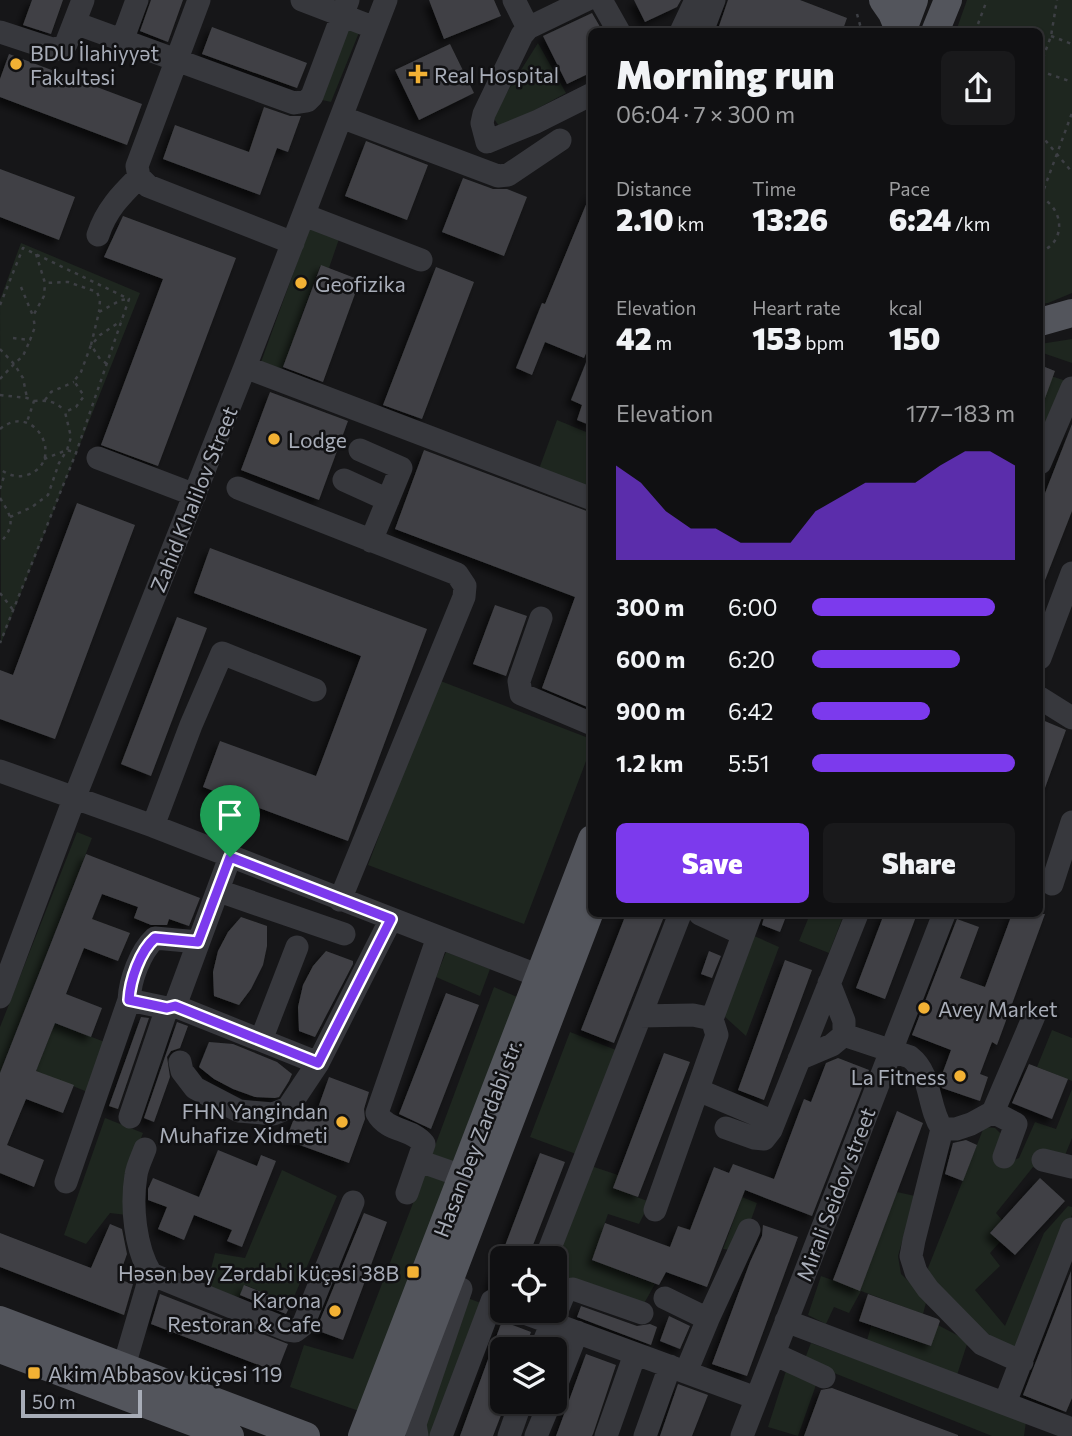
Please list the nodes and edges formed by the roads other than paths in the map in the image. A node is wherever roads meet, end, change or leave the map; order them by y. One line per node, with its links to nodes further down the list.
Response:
1 (83, 0): 16 (street)
2 (137, 0): 27 (street)
3 (199, 0): 28 (street)
4 (302, 0): 15 (street)
5 (386, 0): 17 (street, Zahid Khalilov Street)
6 (514, 0): 18 (street)
7 (601, 0): 19 (street)
8 (696, 0): 20 (street)
9 (714, 0): 21 (street)
10 (883, 0): 22 (main road)
11 (914, 0): 23 (main road)
12 (936, 0): 24 (main road)
13 (948, 0): 25 (main road)
14 (571, 3): 18 (street)
15 (345, 8): 17 (street); 28 (street)
16 (75, 23): 26 (street); 27 (street)
17 (375, 28): 30 (street, Zahid Khalilov Street)
18 (528, 28): 32 (street)
19 (617, 28)
20 (683, 28)
21 (704, 28)
22 (899, 28)
23 (903, 28)
24 (926, 28)
25 (937, 28)
26 (0, 32)
27 (122, 41): 28 (street)
28 (176, 61): 34 (street)
29 (588, 96): 32 (street)
30 (341, 117): 33 (street); 35 (street, Zahid Khalilov Street)
31 (560, 140): 33 (street)
32 (487, 142): 33 (street)
33 (452, 159)
34 (139, 177): 36 (street); 37 (street)
35 (304, 215): 37 (street, Zahid Khalilov Street); 38 (street)
36 (98, 235)
37 (293, 243): 41 (street, Zahid Khalilov Street)
38 (421, 260)
39 (1072, 313): 40 (main road)
40 (1043, 321)
41 (245, 367): 48 (street, Zahid Khalilov Street); 49 (street)
42 (1072, 388): 45 (street)
43 (360, 450): 50 (street)
44 (87, 456): 48 (street)
45 (1043, 456)
46 (344, 480): 50 (street)
47 (237, 488): 51 (street)
48 (195, 495): 60 (street, Zahid Khalilov Street)
49 (588, 497)
50 (388, 500): 51 (street)
51 (371, 541): 67 (street)
52 (1072, 573): 54 (street)
53 (541, 618): 58 (street)
54 (1044, 632)
55 (315, 690): 62 (street)
56 (1043, 700): 57 (street)
57 (1072, 718)
58 (588, 722)
59 (0, 771): 60 (street)
60 (74, 799): 62 (street); 81 (street, Zahid Khalilov Street)
61 (1072, 822): 65 (street)
62 (153, 827): 64 (street)
63 (588, 849): 79 (main road, Hasan bey Zardabi str.)
64 (230, 857): 66 (street); 67 (street)
65 (1052, 884)
66 (219, 891): 75 (street); 77 (street)
67 (341, 900): 73 (street)
68 (588, 917): 113 (main road, Hasan bey Zardabi str.)
69 (679, 917): 84 (street)
70 (714, 917): 74 (street)
71 (857, 917): 80 (street)
72 (943, 917): 89 (street, Mirali Seidov street)
73 (391, 919): 76 (street); 92 (street)
74 (747, 924): 86 (street)
75 (344, 934)
76 (438, 937): 79 (street); 102 (street)
77 (198, 942): 82 (street); 83 (street)
78 (297, 947): 88 (street)
79 (539, 976): 104 (main road, Hasan bey Zardabi str.)
80 (829, 983): 87 (street); 90 (street)
81 (0, 997)
82 (129, 1000): 83 (street); 105 (street)
83 (171, 1007): 88 (street); 95 (street)
84 (640, 1016): 86 (street); 111 (street)
85 (1034, 1017): 94 (street)
86 (712, 1019): 93 (street)
87 (844, 1035): 89 (street); 90 (street)
88 (261, 1040): 92 (street)
89 (892, 1050): 98 (street); 121 (street, Mirali Seidov street)
90 (799, 1059): 96 (street)
91 (180, 1062): 92 (street)
92 (318, 1063)
93 (698, 1090): 96 (street); 108 (street)
94 (993, 1112): 98 (street); 100 (street)
95 (130, 1117)
96 (774, 1122): 97 (street)
97 (726, 1128)
98 (942, 1129): 128 (street)
99 (145, 1149): 112 (street)
100 (1004, 1157)
101 (1043, 1160): 103 (street)
102 (419, 1161): 104 (street); 106 (street)
103 (1072, 1167)
104 (462, 1176): 139 (main road, Hasan bey Zardabi str.)
105 (66, 1182)
106 (407, 1193)
107 (353, 1202): 112 (street)
108 (655, 1210)
109 (749, 1230): 118 (street)
110 (1072, 1231): 128 (street)
111 (551, 1246)
112 (151, 1274): 131 (street)
113 (454, 1287): 116 (street); 140 (main road, Hasan bey Zardabi str.); 141 (street)
114 (567, 1291): 117 (street)
115 (665, 1298): 118 (street)
116 (490, 1300)
117 (642, 1313)
118 (708, 1319): 129 (street)
119 (0, 1320): 131 (main road)
120 (490, 1320): 142 (street)
121 (786, 1321): 126 (street, Mirali Seidov street); 133 (street)
122 (554, 1323): 123 (street)
123 (576, 1332): 125 (street); 127 (street)
124 (0, 1349): 131 (main road)
125 (635, 1354): 129 (street); 145 (street)
126 (774, 1354): 130 (street); 132 (street, Mirali Seidov street)
127 (567, 1356)
128 (1022, 1362): 133 (street)
129 (678, 1369): 132 (street); 146 (street)
130 (824, 1377)
131 (119, 1379): 137 (main road); 138 (main road)
132 (756, 1398): 147 (street, Mirali Seidov street)
133 (1005, 1403): 136 (street)
134 (517, 1414): 143 (street)
135 (545, 1414): 144 (street)
136 (1070, 1423)
137 (220, 1434)
138 (306, 1436)
139 (362, 1436)
140 (390, 1436)
141 (417, 1436)
142 (441, 1436)
143 (509, 1436)
144 (536, 1436)
145 (606, 1436)
146 (645, 1436)
147 (741, 1436)

